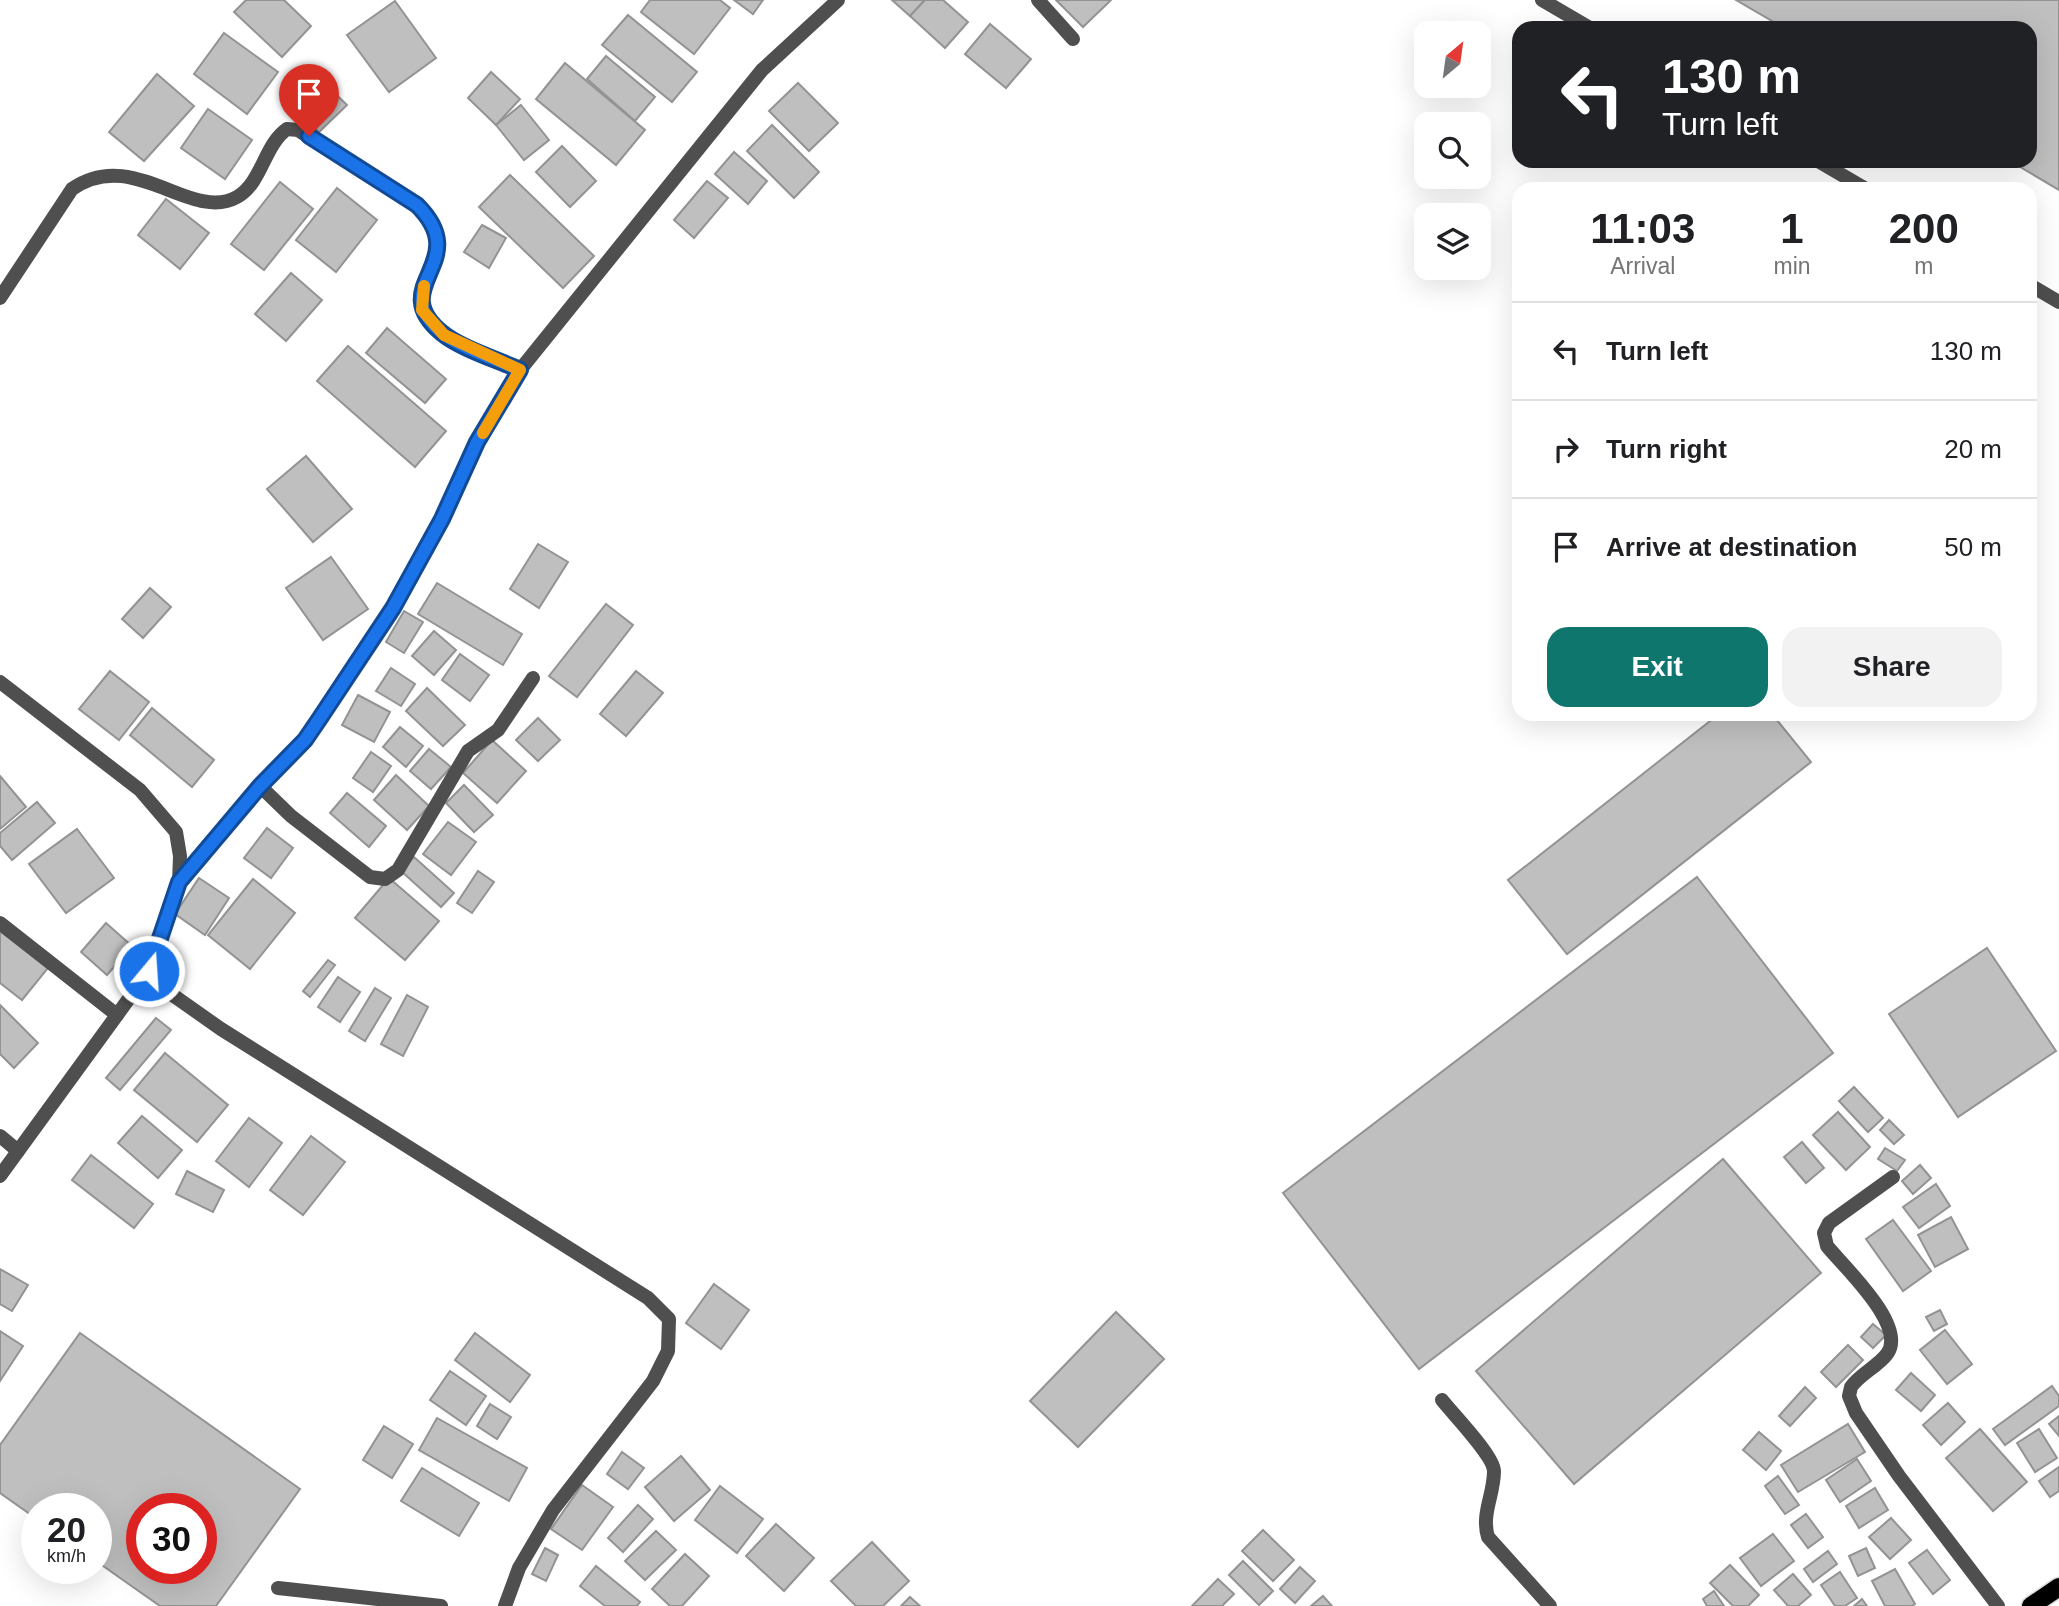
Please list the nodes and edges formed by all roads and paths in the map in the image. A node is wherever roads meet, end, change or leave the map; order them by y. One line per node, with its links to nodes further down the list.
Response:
1 (838, 0): 11 (street)
2 (1038, 0): 5 (street)
3 (1542, 0): 4 (street)
4 (1578, 21)
5 (1073, 39)
6 (1830, 168): 7 (street)
7 (1854, 182)
8 (2037, 289): 10 (street)
9 (0, 298): 11 (street)
10 (2059, 302)
11 (520, 370): 14 (street)
12 (533, 678): 14 (street)
13 (0, 682): 15 (street)
14 (260, 786): 15 (street)
15 (179, 882): 17 (street)
16 (0, 923): 18 (street)
17 (149, 971): 18 (street); 27 (street)
18 (117, 1016): 20 (street)
19 (0, 1136): 20 (street)
20 (18, 1150): 21 (street)
21 (0, 1176)
22 (1893, 1177): 29 (street)
23 (1442, 1400): 28 (street)
24 (2059, 1587): 30 (main road)
25 (278, 1588): 26 (street)
26 (441, 1606)
27 (505, 1606)
28 (1550, 1606)
29 (1998, 1606)
30 (2031, 1606)

